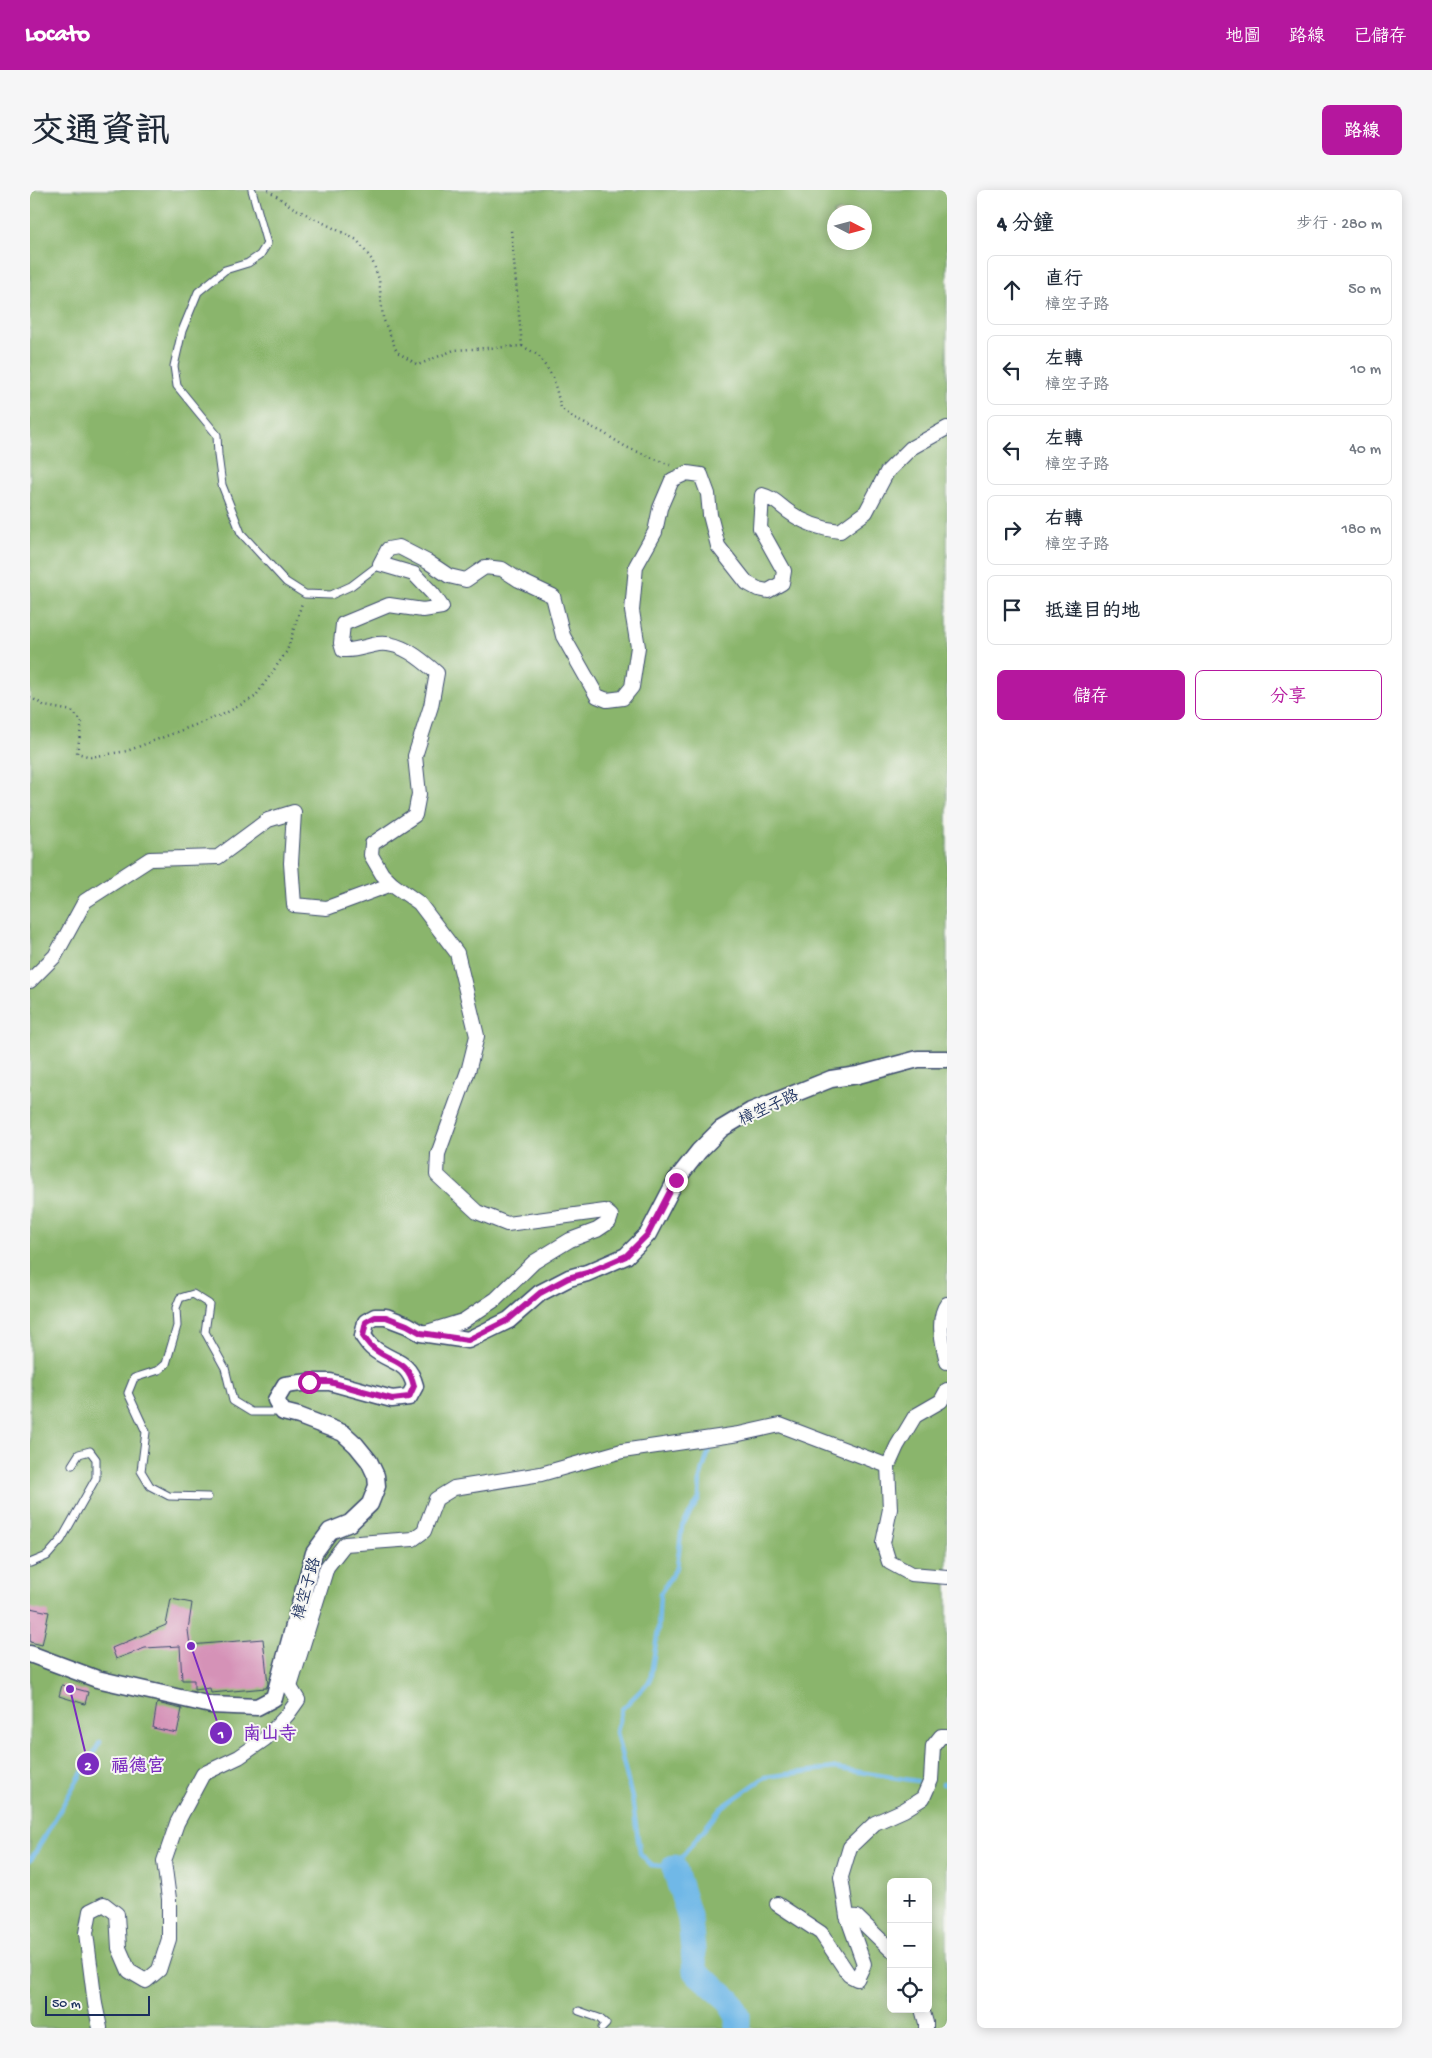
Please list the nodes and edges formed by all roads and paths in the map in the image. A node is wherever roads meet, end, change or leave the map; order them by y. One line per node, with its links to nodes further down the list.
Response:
1 (252, 190): 8 (lane)
2 (268, 190): 4 (path)
3 (511, 230): 4 (path)
4 (522, 346): 6 (path)
5 (947, 428): 6 (street)
6 (691, 474): 7 (street)
7 (380, 564): 8 (lane); 10 (street)
8 (305, 594): 9 (path)
9 (30, 697)
10 (392, 884): 11 (street); 14 (street)
11 (30, 982)
12 (947, 1060): 14 (street, 樟空子路)
13 (947, 1304): 15 (street)
14 (421, 1333): 17 (street, 樟空子路)
15 (947, 1362)
16 (947, 1390): 19 (street)
17 (283, 1412): 20 (lane); 24 (street, 樟空子路)
18 (72, 1465): 21 (lane)
19 (888, 1466): 22 (street); 24 (street)
20 (208, 1497)
21 (30, 1563)
22 (947, 1577)
23 (30, 1654): 24 (street, 樟空子路)
24 (285, 1685): 31 (street)
25 (947, 1736): 27 (street)
26 (777, 1904): 27 (street)
27 (847, 1916): 28 (street)
28 (887, 1946)
29 (579, 2011): 32 (lane)
30 (923, 2013): 33 (street)
31 (100, 2028)
32 (602, 2028)
33 (926, 2028)

